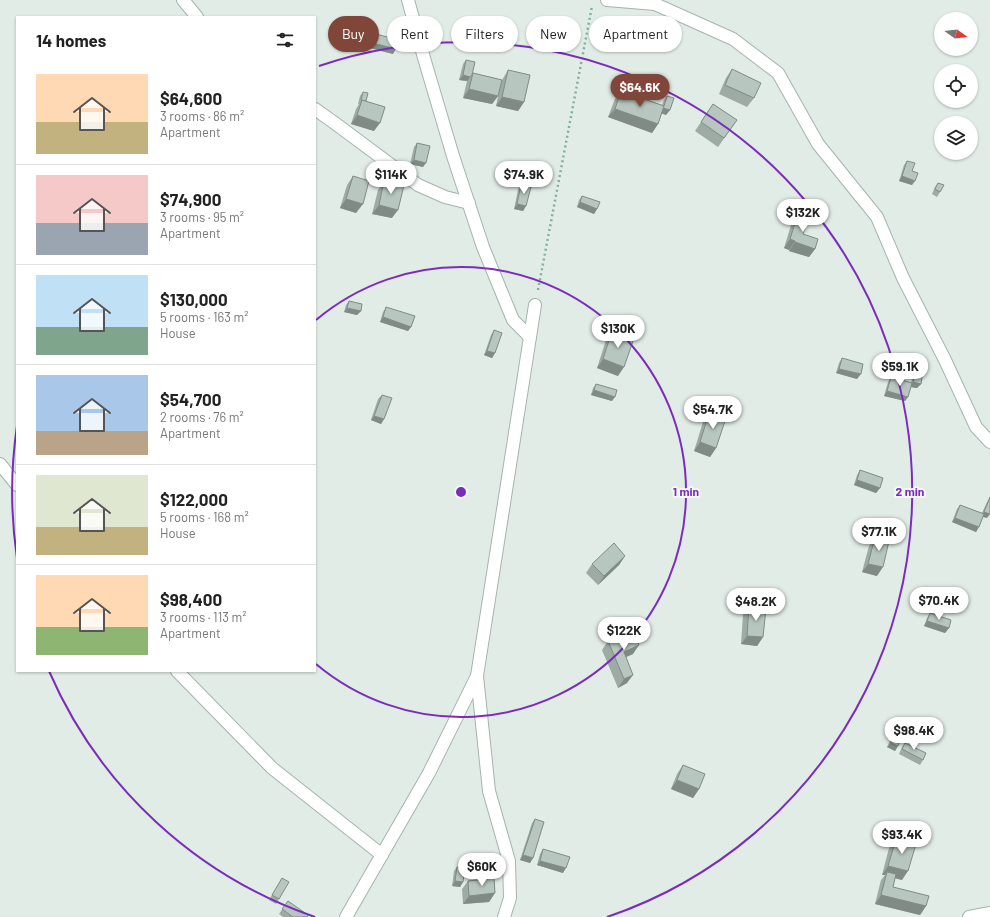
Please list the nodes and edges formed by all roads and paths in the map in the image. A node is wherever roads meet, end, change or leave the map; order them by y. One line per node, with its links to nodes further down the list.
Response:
1 (182, 0): 5 (street)
2 (408, 0): 7 (street)
3 (594, 0): 8 (path)
4 (608, 0): 10 (street)
5 (196, 16)
6 (316, 110): 7 (street)
7 (469, 203): 9 (street)
8 (535, 305): 9 (street)
9 (530, 337): 14 (street)
10 (990, 442)
11 (0, 464): 12 (street)
12 (16, 484)
13 (178, 672): 15 (street)
14 (477, 676): 15 (street); 18 (street)
15 (382, 855): 17 (street)
16 (990, 913): 19 (street)
17 (346, 917)
18 (504, 917)
19 (969, 917)

